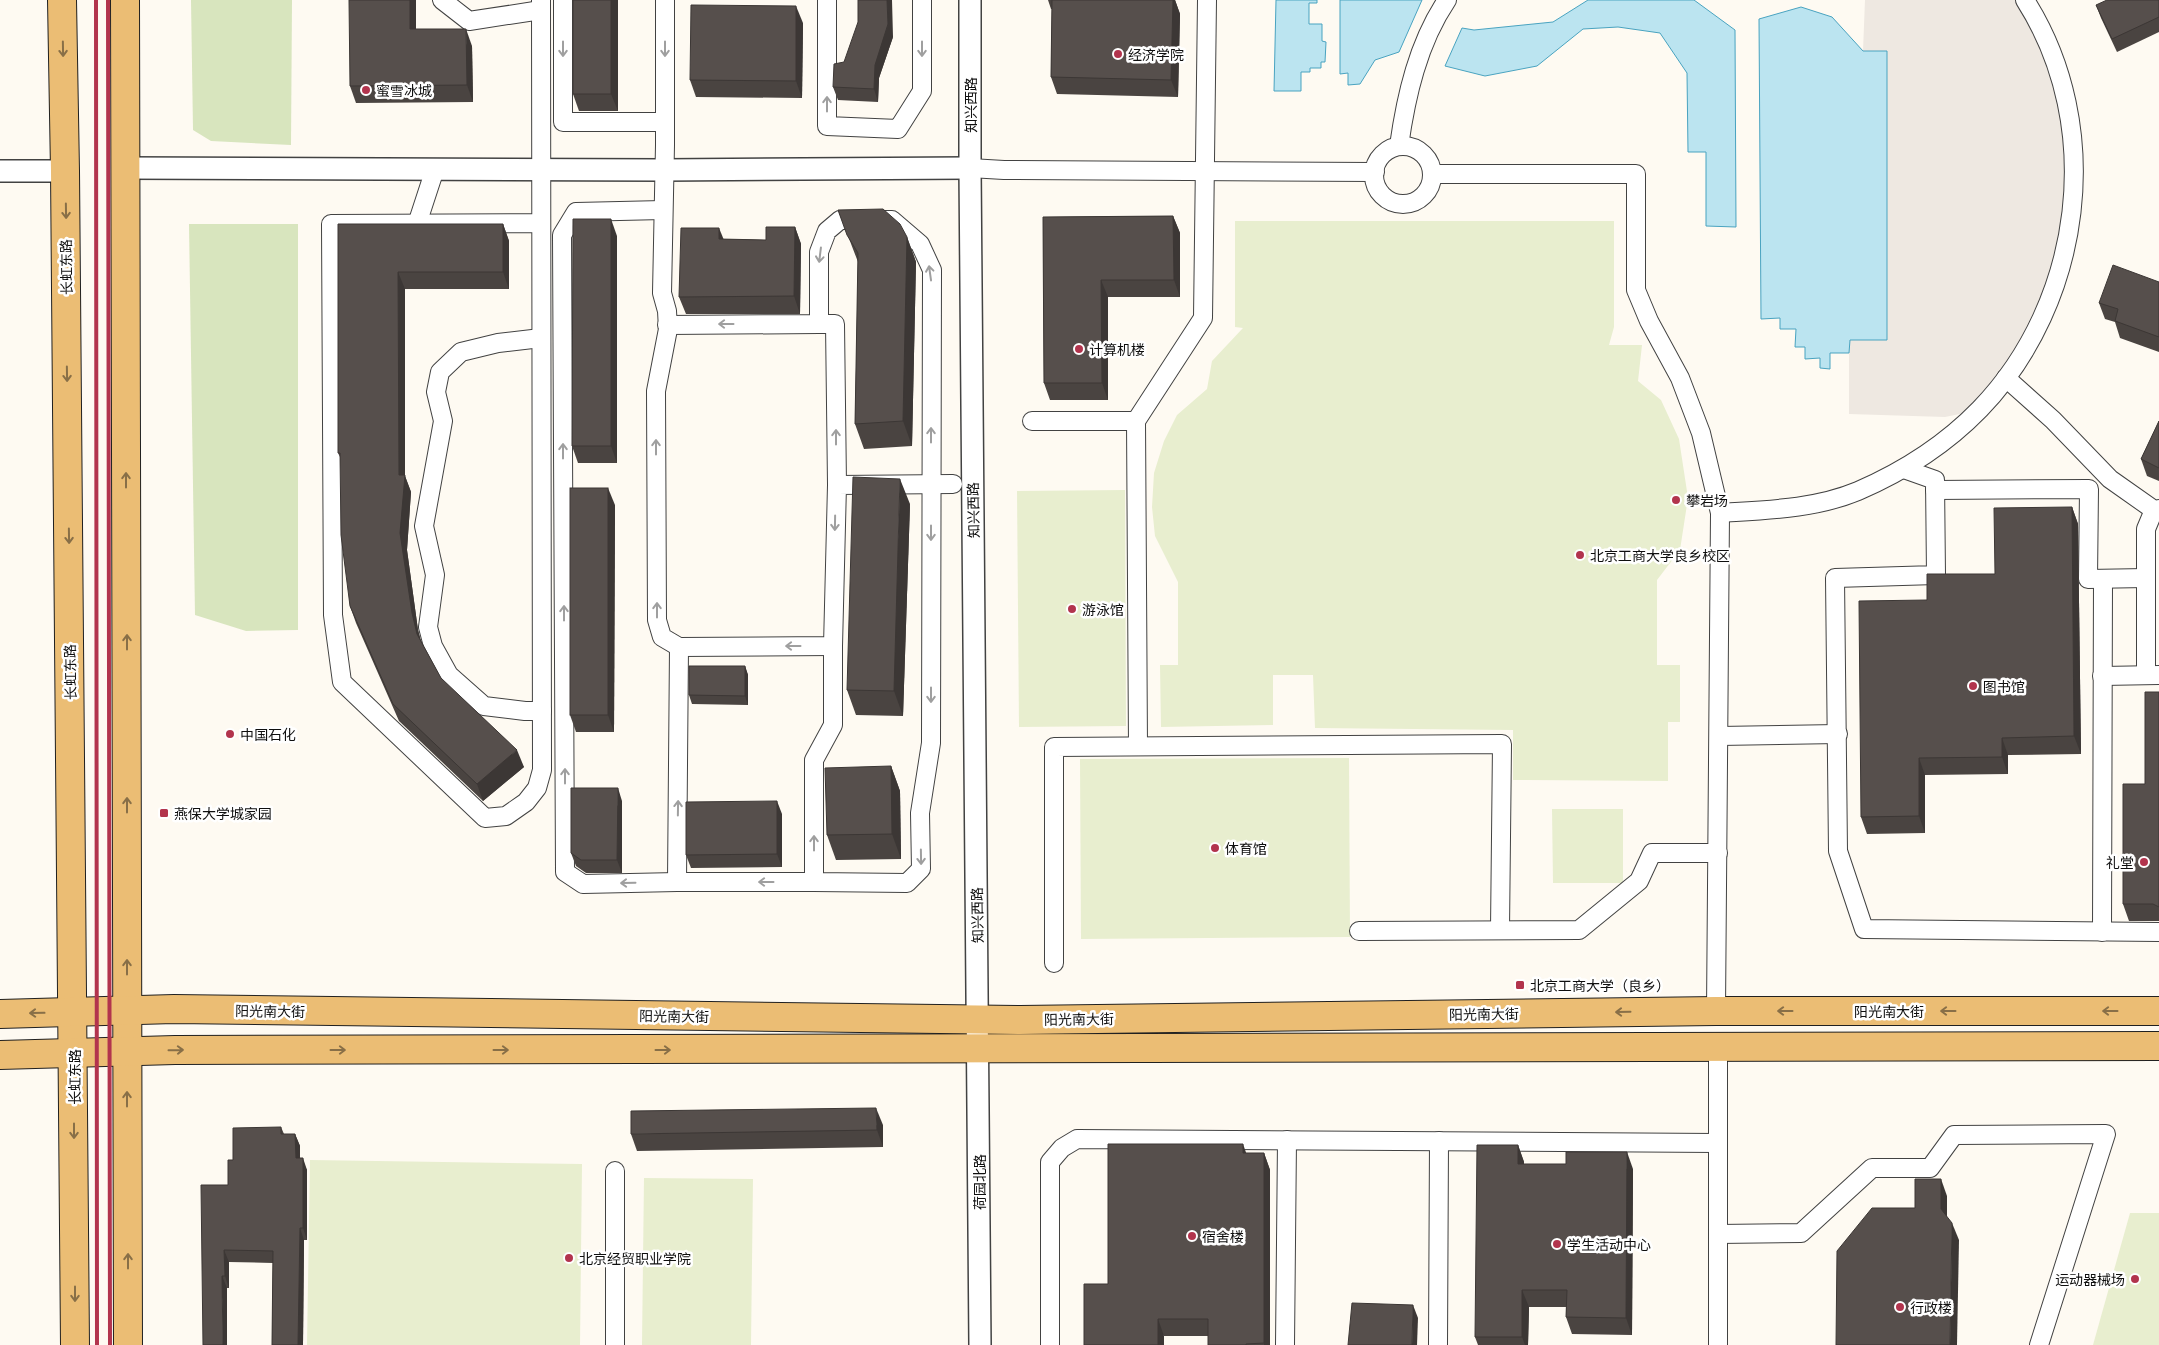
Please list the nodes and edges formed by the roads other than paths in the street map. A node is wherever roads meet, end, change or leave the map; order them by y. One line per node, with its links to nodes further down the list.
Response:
1 (62, 0): 21 (main road, 长虹东路, one-way to 21)
2 (125, 0): 15 (main road)
3 (442, 0): 12 (street)
4 (563, 0): 13 (street, one-way to 13)
5 (665, 0): 13 (street, one-way to 13)
6 (827, 0): 7 (street, one-way to 6)
7 (922, 0)
8 (970, 0): 16 (street, 知兴西路)
9 (1207, 0): 22 (street)
10 (1447, 0): 14 (street)
11 (2025, 0): 31 (street)
12 (541, 5): 18 (street)
13 (665, 122): 19 (street)
14 (1399, 146): 23 (street); 24 (street)
15 (126, 168): 17 (street); 59 (main road, one-way to 15)
16 (970, 168): 19 (street); 22 (street); 64 (street, 知兴西路)
17 (435, 169): 18 (street); 27 (street)
18 (541, 169): 19 (street); 26 (street)
19 (664, 170): 25 (street)
20 (0, 171): 21 (street)
21 (66, 171): 62 (main road, 长虹东路, one-way to 62)
22 (1205, 171): 23 (street); 33 (street)
23 (1375, 172): 24 (street)
24 (1432, 174): 40 (street)
25 (663, 210): 29 (street); 52 (street, one-way to 25)
26 (541, 223): 27 (street); 30 (street)
27 (417, 224): 47 (street)
28 (819, 324): 29 (street, one-way to 29); 35 (street, one-way to 28); 37 (street, one-way to 28)
29 (667, 325): 44 (street, one-way to 29)
30 (541, 338): 47 (street); 47 (street)
31 (2006, 378): 34 (street); 39 (street)
32 (1032, 422): 33 (street)
33 (1136, 422): 50 (street)
34 (1904, 469): 38 (street); 40 (street)
35 (931, 484): 36 (street); 37 (street); 53 (street, one-way to 53)
36 (953, 484)
37 (836, 486): 43 (street, one-way to 43)
38 (1935, 490): 41 (street); 48 (street)
39 (2156, 510): 42 (street)
40 (1720, 513): 49 (street)
41 (2103, 578): 42 (street); 46 (street)
42 (2146, 578): 45 (street)
43 (833, 646): 44 (street, one-way to 44); 53 (street, one-way to 43)
44 (679, 647): 52 (street, one-way to 44)
45 (2152, 675): 46 (street)
46 (2102, 676): 56 (street)
47 (542, 711)
48 (1838, 734): 49 (street); 56 (street)
49 (1719, 736): 51 (street)
50 (1138, 746): 54 (street); 58 (street)
51 (1718, 853): 54 (street); 60 (street)
52 (677, 882): 53 (street, one-way to 52)
53 (814, 882)
54 (1500, 930): 55 (street)
55 (1359, 931)
56 (2102, 932): 57 (street)
57 (2159, 932)
58 (1054, 963)
59 (128, 1010): 62 (main road, 阳光南大街); 64 (main road, 阳光南大街); 68 (main road)
60 (1716, 1011): 61 (main road, 阳光南大街, one-way to 60); 64 (main road, 阳光南大街, one-way to 64)
61 (2159, 1011)
62 (73, 1012): 63 (main road, 阳光南大街, one-way to 63); 69 (main road, 长虹东路)
63 (0, 1014)
64 (978, 1020): 67 (street, 荷园北路)
65 (2159, 1046): 66 (main road)
66 (1718, 1047): 67 (main road); 73 (street)
67 (978, 1049): 68 (main road, one-way to 67); 79 (street, 荷园北路)
68 (127, 1051): 69 (main road); 77 (main road, one-way to 68)
69 (73, 1053): 70 (main road); 76 (main road, 长虹东路, one-way to 76)
70 (0, 1055)
71 (1287, 1140): 72 (street); 80 (street); 81 (street)
72 (1439, 1141): 73 (street); 82 (street)
73 (1717, 1143): 75 (street)
74 (615, 1171): 78 (street)
75 (1718, 1234): 83 (street); 84 (street)
76 (75, 1345)
77 (128, 1345)
78 (615, 1345)
79 (980, 1345)
80 (1050, 1345)
81 (1286, 1345)
82 (1438, 1345)
83 (1718, 1345)
84 (2039, 1345)

